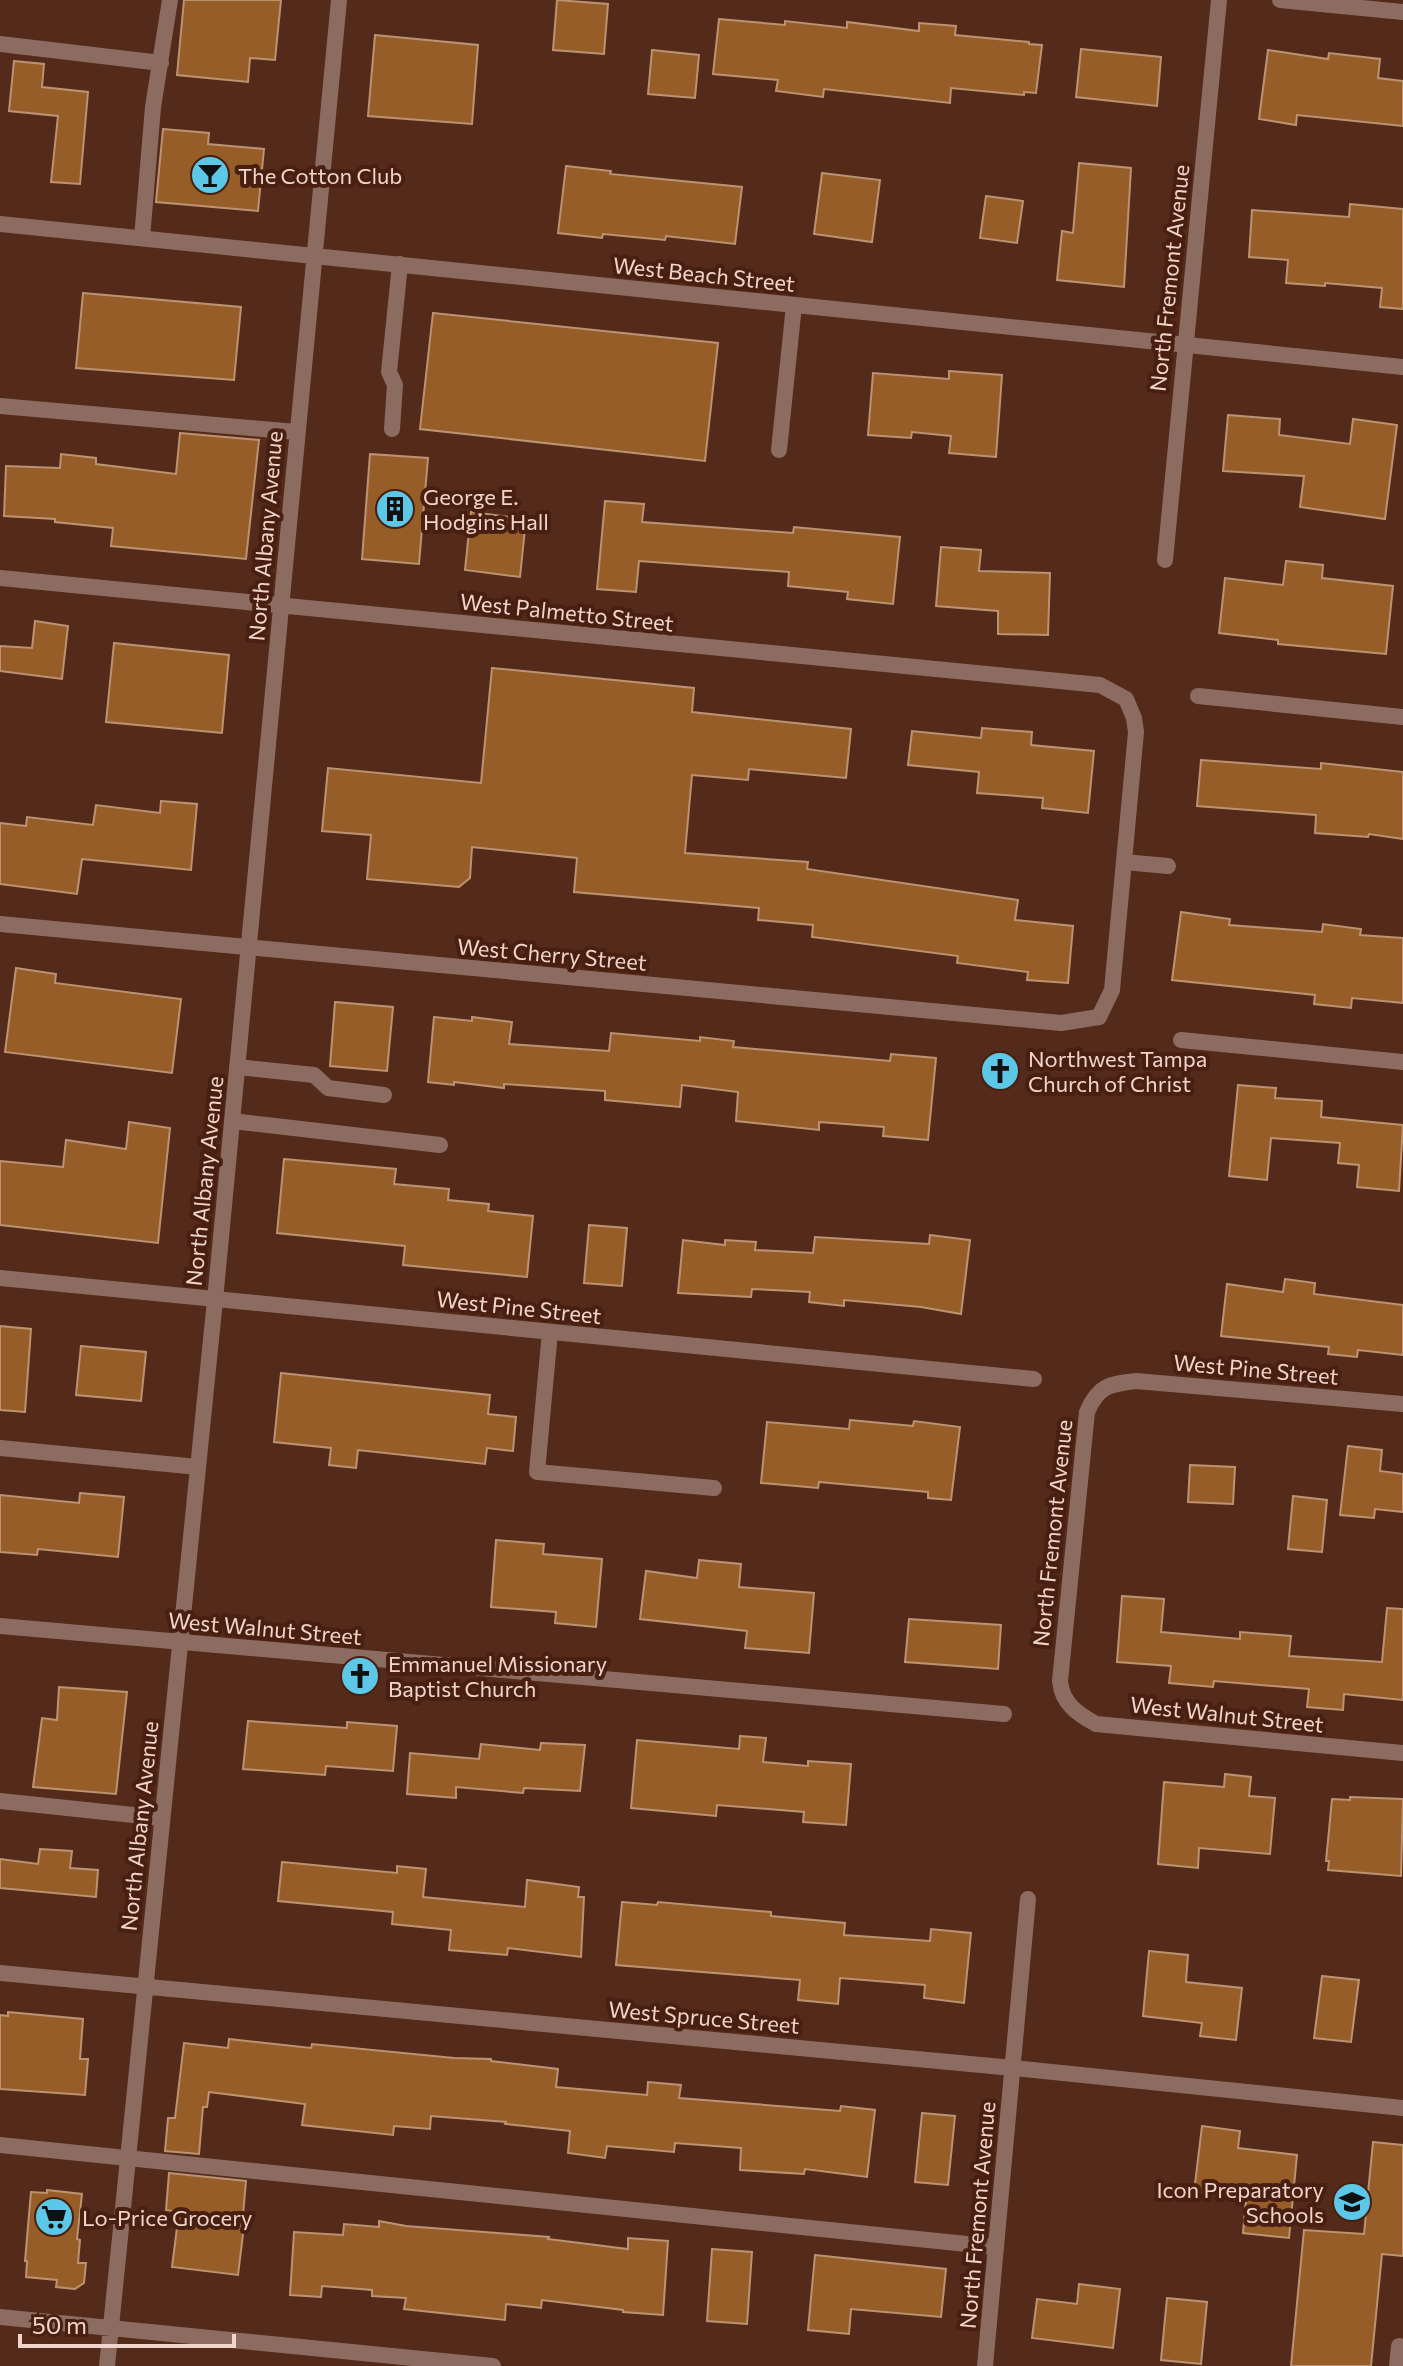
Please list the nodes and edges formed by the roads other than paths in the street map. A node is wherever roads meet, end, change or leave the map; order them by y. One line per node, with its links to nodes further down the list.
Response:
1 (170, 0): 7 (street)
2 (339, 0): 10 (street, North Albany Avenue)
3 (1219, 0): 13 (street, North Fremont Avenue)
4 (1280, 0): 5 (street)
5 (1403, 12)
6 (0, 44): 7 (street)
7 (161, 63): 9 (street)
8 (0, 224): 9 (street, West Beach Street)
9 (142, 238): 10 (street, West Beach Street)
10 (313, 255): 11 (street, West Beach Street); 17 (street, North Albany Avenue)
11 (400, 264): 12 (street, West Beach Street); 16 (street)
12 (794, 305): 13 (street, West Beach Street); 18 (street)
13 (1184, 345): 14 (street, West Beach Street); 19 (street, North Fremont Avenue)
14 (1403, 367)
15 (0, 406): 17 (street)
16 (392, 429)
17 (296, 432): 21 (street, North Albany Avenue)
18 (779, 450)
19 (1165, 560)
20 (0, 578): 21 (street, West Palmetto Street)
21 (280, 606): 24 (street, West Palmetto Street); 27 (street, North Albany Avenue)
22 (1198, 696): 23 (street)
23 (1403, 717)
24 (1124, 862): 25 (street); 27 (street, West Cherry Street)
25 (1168, 866)
26 (0, 924): 27 (street, West Cherry Street)
27 (248, 948): 30 (street, North Albany Avenue)
28 (1181, 1040): 29 (street)
29 (1403, 1062)
30 (237, 1067): 31 (street); 32 (street, North Albany Avenue)
31 (384, 1095)
32 (232, 1121): 33 (street); 35 (street, North Albany Avenue)
33 (440, 1145)
34 (0, 1278): 35 (street, West Pine Street)
35 (215, 1300): 36 (street, West Pine Street); 41 (street, North Albany Avenue)
36 (550, 1332): 37 (street, West Pine Street); 42 (street)
37 (1034, 1379)
38 (1105, 1386): 39 (street, West Pine Street); 45 (street, North Fremont Avenue)
39 (1403, 1404)
40 (0, 1448): 41 (street)
41 (198, 1467): 44 (street, North Albany Avenue)
42 (714, 1488)
43 (0, 1626): 44 (street, West Walnut Street)
44 (180, 1643): 46 (street, West Walnut Street); 49 (street, North Albany Avenue)
45 (1061, 1691): 47 (street, West Walnut Street)
46 (1004, 1714)
47 (1403, 1753)
48 (0, 1801): 49 (street)
49 (162, 1818): 52 (street, North Albany Avenue)
50 (1028, 1899): 53 (street, North Fremont Avenue)
51 (0, 1973): 52 (street, West Spruce Street)
52 (145, 1987): 53 (street, West Spruce Street); 56 (street, North Albany Avenue)
53 (1013, 2068): 54 (street, West Spruce Street); 57 (street, North Fremont Avenue)
54 (1403, 2108)
55 (0, 2145): 56 (street)
56 (128, 2158): 57 (street); 59 (street, North Albany Avenue)
57 (996, 2247): 63 (street, North Fremont Avenue)
58 (0, 2317): 59 (street)
59 (111, 2328): 61 (street, North Albany Avenue); 62 (street)
60 (1399, 2346): 64 (street)
61 (107, 2366)
62 (493, 2366)
63 (985, 2366)
64 (1397, 2366)

